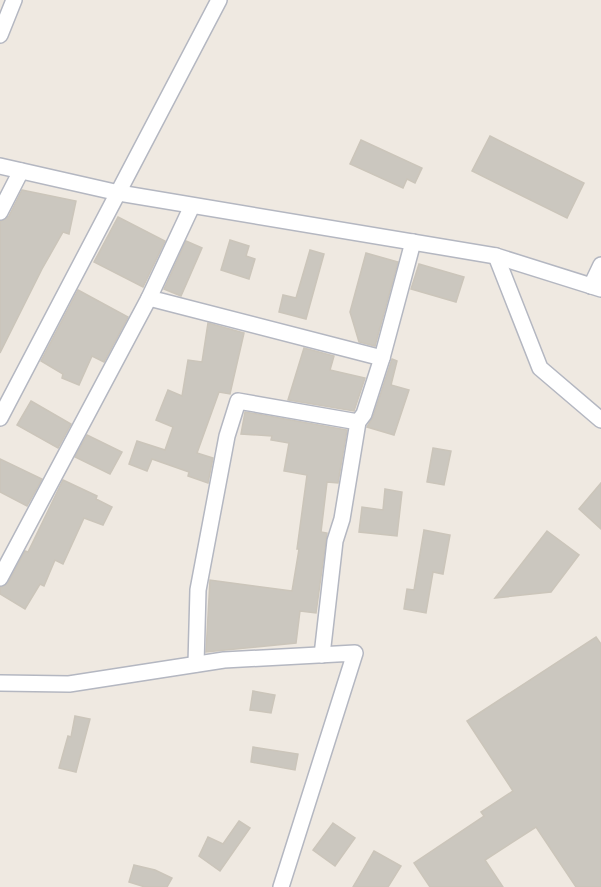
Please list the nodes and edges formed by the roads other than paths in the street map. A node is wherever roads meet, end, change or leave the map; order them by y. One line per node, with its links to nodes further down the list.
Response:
1 (14, 0): 3 (street)
2 (219, 0): 6 (street)
3 (0, 35)
4 (0, 166): 5 (street)
5 (21, 171): 6 (street); 8 (street)
6 (118, 193): 7 (street); 15 (street)
7 (192, 206): 9 (street); 13 (street)
8 (0, 212)
9 (413, 242): 10 (street); 14 (street)
10 (496, 256): 12 (street); 16 (street)
11 (601, 265): 12 (street)
12 (596, 287)
13 (149, 298): 14 (street); 18 (street)
14 (382, 358): 17 (street)
15 (0, 418)
16 (601, 420)
17 (358, 422): 19 (street); 20 (street)
18 (0, 578)
19 (322, 655): 20 (street); 22 (street)
20 (196, 664): 21 (street)
21 (0, 683)
22 (281, 887)

